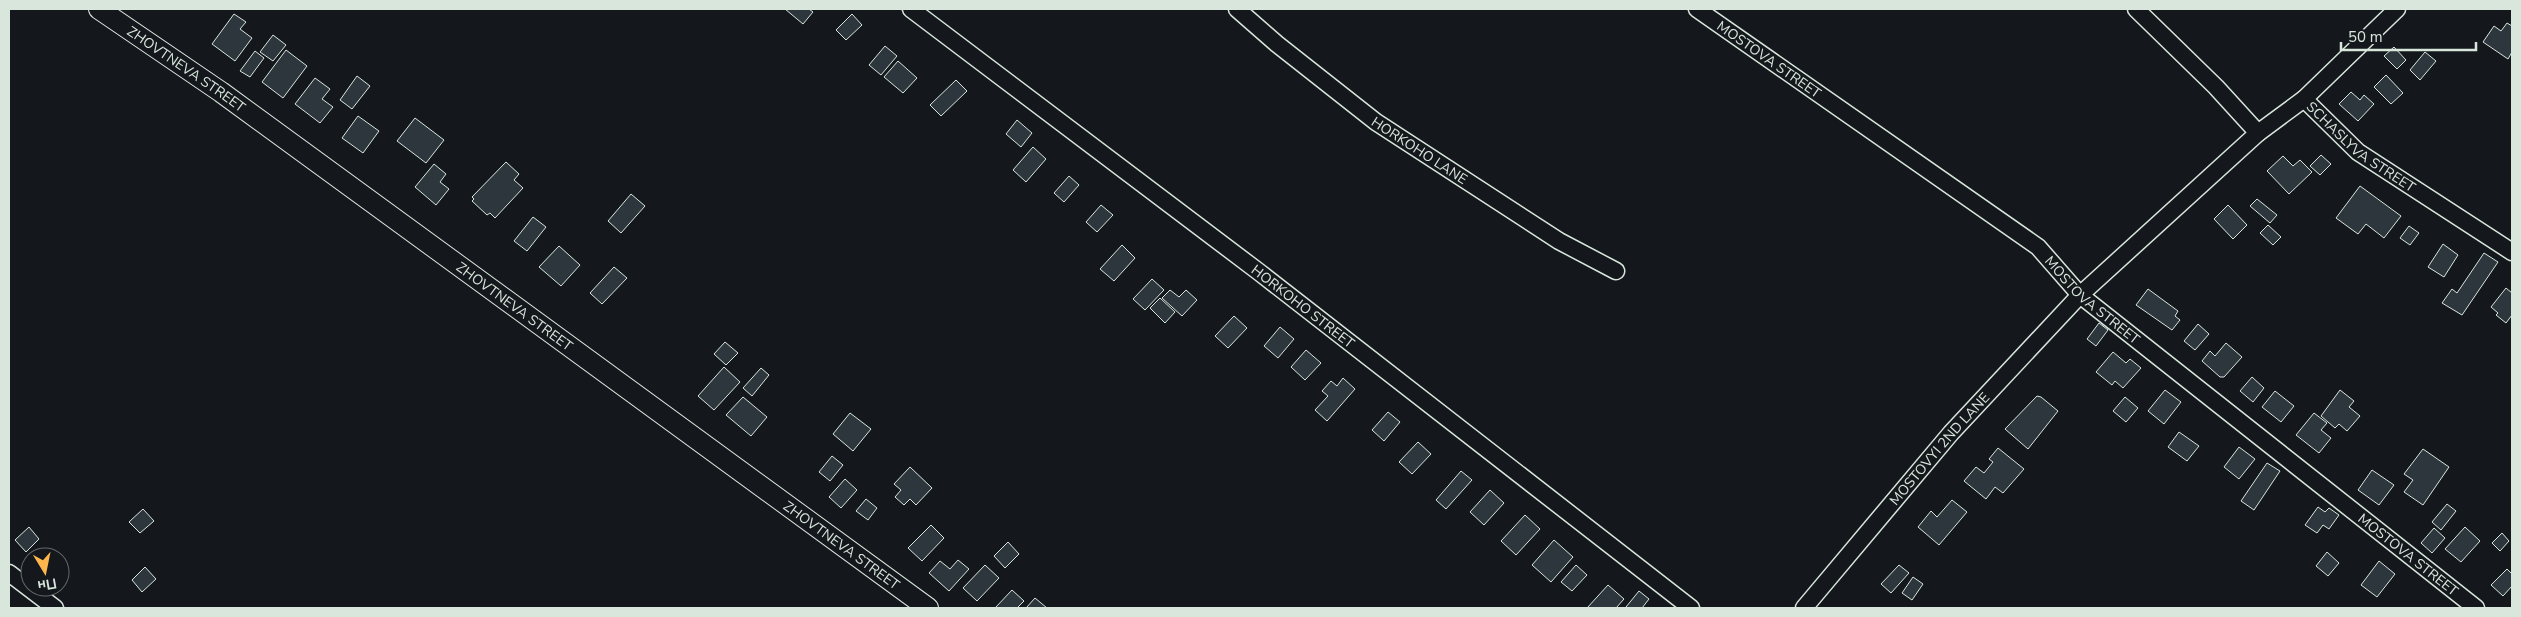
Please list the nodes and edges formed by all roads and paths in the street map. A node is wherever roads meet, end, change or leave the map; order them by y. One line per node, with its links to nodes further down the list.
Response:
1 (99, 9): 14 (street, ZHOVTNEVA STREET)
2 (912, 9): 15 (street, HORKOHO STREET)
3 (1237, 9): 10 (street, HORKOHO LANE)
4 (1697, 9): 11 (street, MOSTOVA STREET)
5 (2136, 9): 8 (street)
6 (2397, 9): 7 (street)
7 (2304, 99): 8 (street, SCHASLYVA STREET); 9 (street, SCHASLYVA STREET)
8 (2258, 133): 11 (street, SCHASLYVA STREET)
9 (2512, 252)
10 (1616, 271)
11 (2080, 295): 16 (street, MOSTOVYI 2ND LANE); 17 (street, MOSTOVA STREET)
12 (9, 573): 13 (street)
13 (55, 608)
14 (928, 608)
15 (1691, 608)
16 (1804, 608)
17 (2476, 608)

